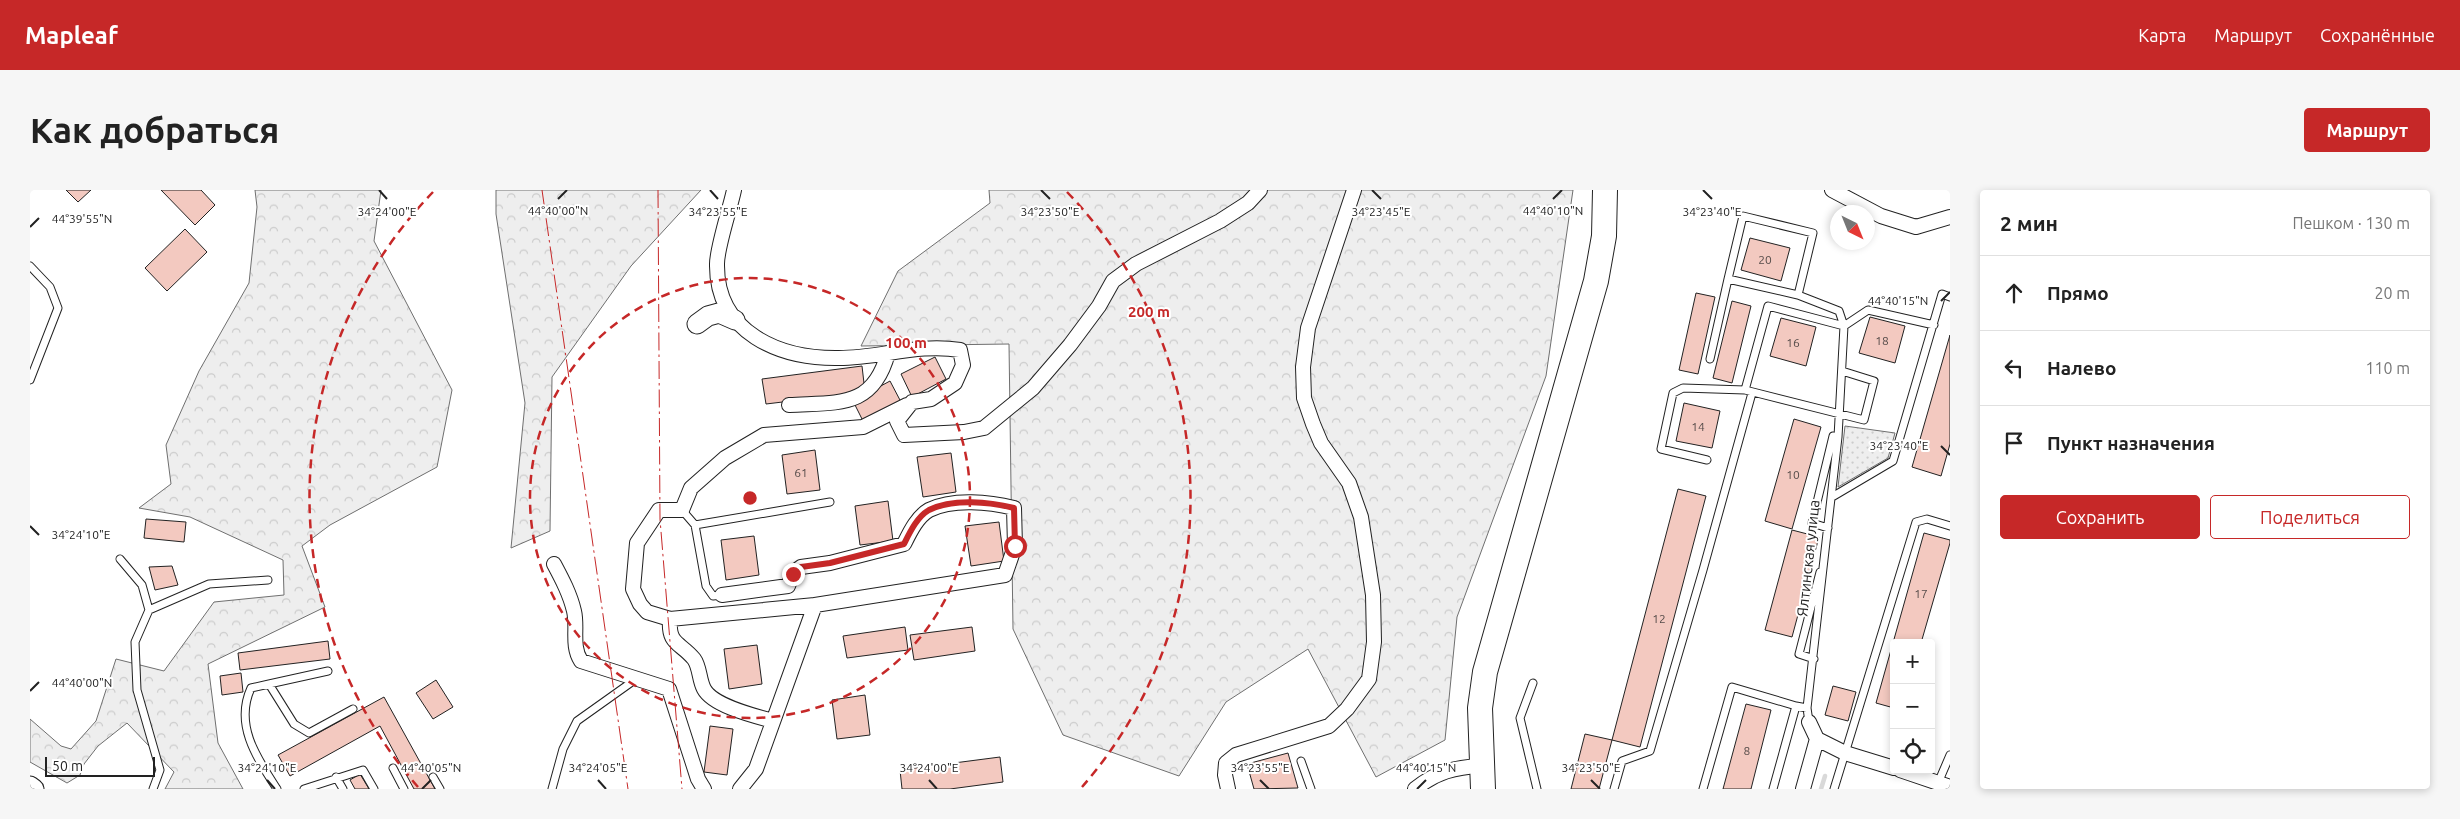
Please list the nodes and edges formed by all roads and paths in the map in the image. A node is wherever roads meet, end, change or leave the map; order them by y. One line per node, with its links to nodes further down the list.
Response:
1 (734, 190): 11 (street)
2 (1260, 190): 20 (street)
3 (1354, 190): 72 (street)
4 (1604, 190): 58 (highway)
5 (1832, 190): 6 (street)
6 (1950, 217)
7 (30, 266): 18 (lane)
8 (1728, 279): 9 (lane); 9 (lane); 16 (lane)
9 (1798, 296): 13 (lane)
10 (1950, 297): 14 (lane)
11 (735, 320): 12 (main road); 15 (street)
12 (697, 324)
13 (1844, 326): 14 (lane); 17 (lane, Ялтинская улица); 19 (lane)
14 (1934, 326): 25 (lane)
15 (888, 352): 20 (street); 21 (street)
16 (1710, 359)
17 (1842, 371): 22 (lane, Ялтинская улица); 22 (lane)
18 (30, 380)
19 (1748, 392): 22 (lane); 24 (lane); 76 (lane)
20 (912, 402): 27 (street)
21 (789, 405)
22 (1840, 416): 23 (lane, Ялтинская улица)
23 (1838, 437): 25 (lane, Ялтинская улица); 30 (lane)
24 (1707, 460)
25 (1832, 498): 30 (lane, Ялтинская улица)
26 (830, 502): 28 (lane)
27 (682, 510): 28 (lane); 38 (street)
28 (695, 525): 35 (lane)
29 (1950, 526): 50 (lane)
30 (1828, 528): 31 (lane, Ялтинская улица)
31 (1826, 547): 39 (lane, Ялтинская улица); 39 (lane)
32 (120, 559): 37 (lane)
33 (554, 564): 41 (street)
34 (268, 580): 37 (lane)
35 (722, 595): 36 (street)
36 (815, 605): 38 (street); 47 (street)
37 (149, 610): 62 (lane)
38 (670, 619): 47 (street)
39 (1814, 659): 45 (lane, Ялтинская улица)
40 (328, 671): 43 (lane)
41 (636, 679): 69 (lane); 70 (street)
42 (1533, 683): 75 (lane)
43 (269, 684): 46 (lane); 63 (lane)
44 (1796, 706): 45 (lane); 77 (lane); 78 (lane)
45 (1807, 708): 48 (lane, Ялтинская улица)
46 (353, 709)
47 (773, 721): 71 (street)
48 (1809, 722): 49 (street, Ялтинская улица)
49 (1817, 739): 50 (street); 79 (street)
50 (1845, 753): 53 (street); 80 (lane)
51 (1950, 755): 59 (lane)
52 (1302, 761): 73 (lane)
53 (1890, 767)
54 (392, 768): 67 (lane)
55 (1912, 774): 59 (street)
56 (336, 777): 64 (lane); 65 (lane); 66 (lane)
57 (433, 777): 68 (lane)
58 (1482, 778): 74 (street)
59 (1944, 785)
60 (30, 786): 61 (main road)
61 (34, 789)
62 (153, 789)
63 (277, 789)
64 (304, 789)
65 (343, 789)
66 (374, 789)
67 (404, 789)
68 (440, 789)
69 (552, 789)
70 (704, 789)
71 (740, 789)
72 (1228, 789)
73 (1311, 789)
74 (1415, 789)
75 (1536, 789)
76 (1614, 789)
77 (1703, 789)
78 (1773, 789)
79 (1803, 789)
80 (1834, 789)

